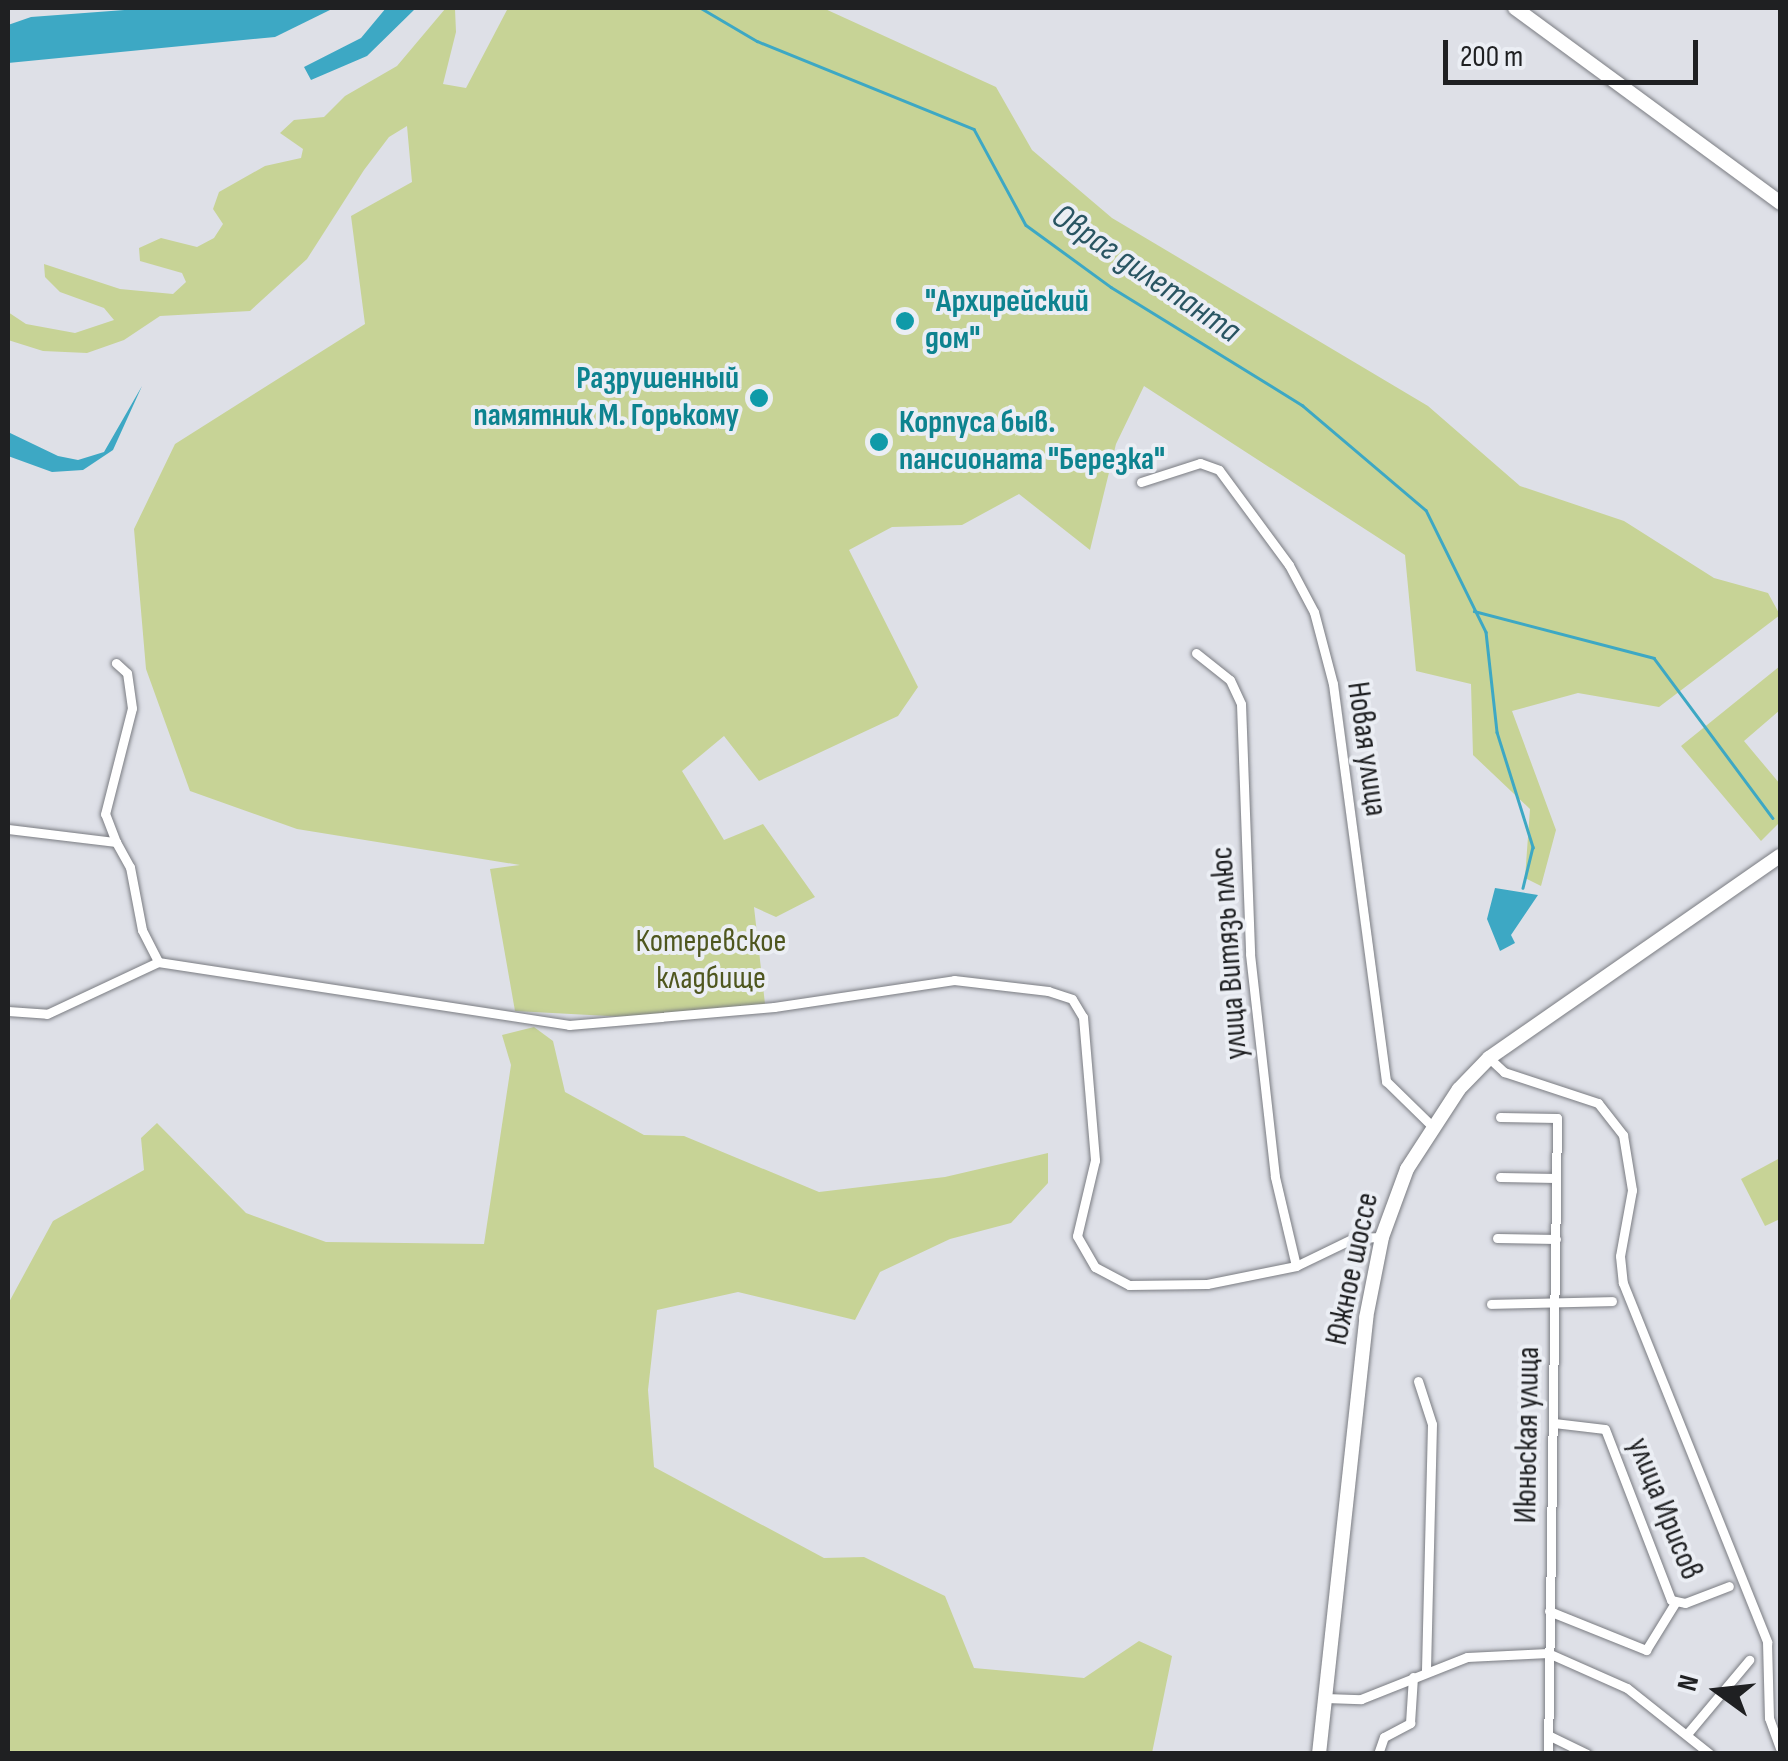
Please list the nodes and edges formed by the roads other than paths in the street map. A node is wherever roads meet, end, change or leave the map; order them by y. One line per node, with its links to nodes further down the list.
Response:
1 (1515, 8): 2 (main road)
2 (1780, 204)
3 (1141, 482): 13 (street, Новая улица)
4 (1196, 653): 19 (street, улица Витязь плюс)
5 (116, 663): 7 (street)
6 (8, 829): 7 (street)
7 (116, 842): 9 (street)
8 (1780, 856): 11 (main road, Южное шоссе)
9 (158, 962): 10 (street); 19 (street)
10 (8, 1010)
11 (1489, 1058): 13 (main road, Южное шоссе); 35 (street)
12 (1500, 1116): 15 (street, Июньская улица)
13 (1432, 1126): 16 (main road, Южное шоссе)
14 (1500, 1177): 15 (street)
15 (1556, 1178): 18 (street, Июньская улица)
16 (1382, 1236): 19 (street); 32 (main road, Южное шоссе)
17 (1497, 1238): 18 (street)
18 (1556, 1239): 21 (street, Июньская улица)
19 (1296, 1266)
20 (1612, 1301): 21 (street)
21 (1555, 1303): 22 (street); 24 (street, Июньская улица)
22 (1492, 1304)
23 (1418, 1382): 30 (street)
24 (1554, 1423): 26 (street, улица Ирисов); 27 (street, Июньская улица)
25 (1730, 1586): 26 (street, улица Ирисов)
26 (1675, 1603): 27 (street)
27 (1549, 1611): 28 (street, Июньская улица)
28 (1548, 1654): 30 (street); 33 (street); 34 (street, Июньская улица)
29 (1749, 1660): 33 (street)
30 (1426, 1672): 31 (street)
31 (1414, 1677): 32 (street); 37 (street)
32 (1324, 1698): 36 (main road, Южное шоссе)
33 (1688, 1734): 40 (street)
34 (1548, 1735): 38 (street, Июньская улица); 39 (street)
35 (1780, 1748)
36 (1318, 1754)
37 (1378, 1754)
38 (1548, 1754)
39 (1587, 1754)
40 (1710, 1754)

